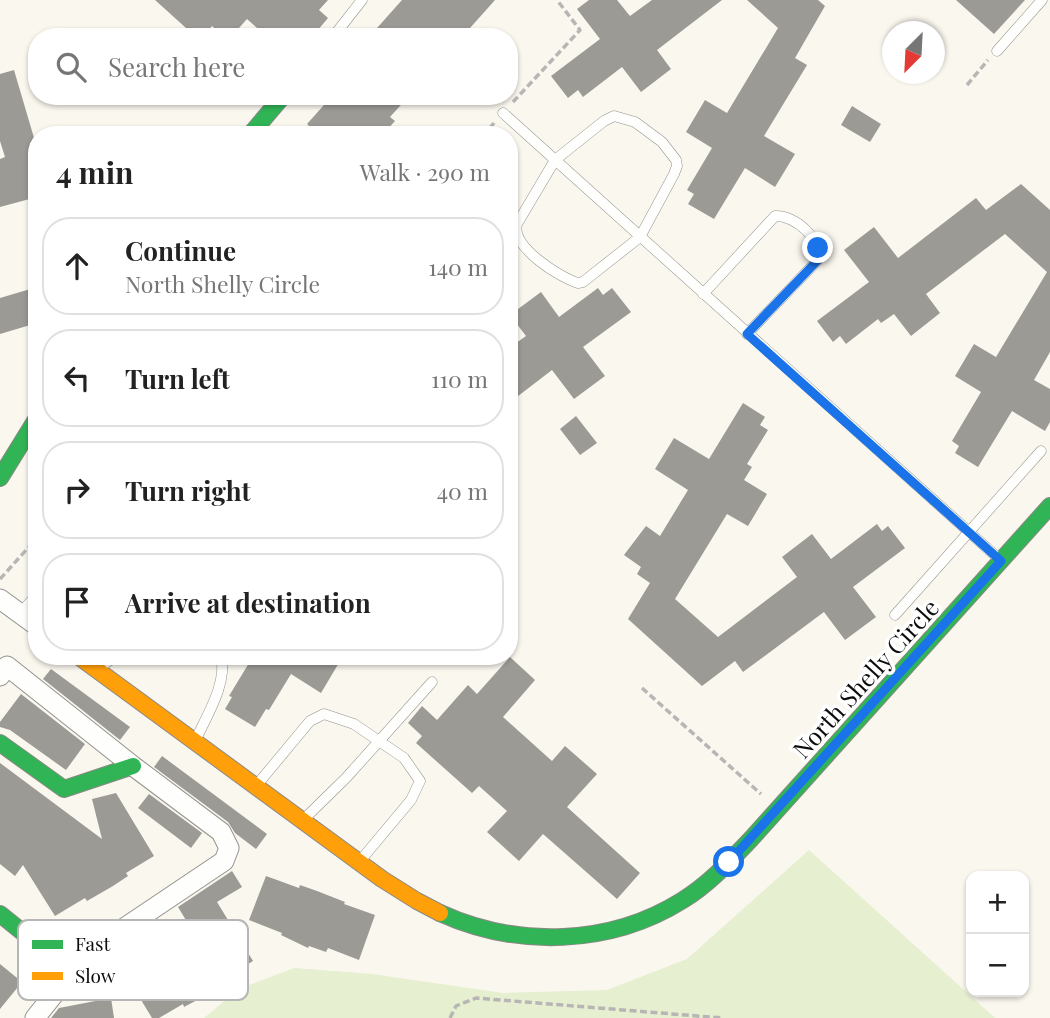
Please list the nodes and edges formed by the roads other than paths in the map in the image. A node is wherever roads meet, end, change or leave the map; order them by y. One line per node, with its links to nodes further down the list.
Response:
1 (362, 0): 3 (lane)
2 (1042, 0): 4 (lane)
3 (340, 28)
4 (997, 51)
5 (276, 105): 7 (street)
6 (503, 113): 8 (lane)
7 (258, 126)
8 (517, 126)
9 (518, 127): 10 (lane)
10 (555, 160): 11 (lane); 13 (lane); 13 (lane)
11 (518, 222)
12 (518, 236): 13 (lane)
13 (640, 237): 14 (lane)
14 (704, 294): 15 (lane); 15 (lane)
15 (747, 334): 20 (lane)
16 (28, 433): 18 (street)
17 (1041, 451): 20 (lane)
18 (0, 478)
19 (1050, 506): 21 (street, North Shelly Circle)
20 (969, 532): 21 (lane); 25 (lane)
21 (1001, 561): 39 (street, North Shelly Circle)
22 (0, 599): 24 (street)
23 (28, 605): 24 (lane)
24 (20, 614): 26 (street)
25 (895, 615)
26 (28, 620)
27 (90, 665): 30 (street, North Shelly Circle)
28 (104, 665): 30 (lane)
29 (222, 665): 34 (lane)
30 (97, 670): 34 (street, North Shelly Circle)
31 (0, 676): 36 (street)
32 (432, 682): 33 (lane)
33 (380, 741): 37 (lane); 38 (lane); 39 (lane)
34 (195, 742): 37 (street, North Shelly Circle)
35 (0, 743): 36 (street)
36 (133, 766): 41 (street)
37 (256, 787): 38 (street, North Shelly Circle)
38 (302, 820): 39 (street, North Shelly Circle)
39 (360, 862)
40 (0, 914): 42 (street)
41 (136, 920)
42 (18, 928)
43 (49, 1000): 44 (street)
44 (35, 1018)

